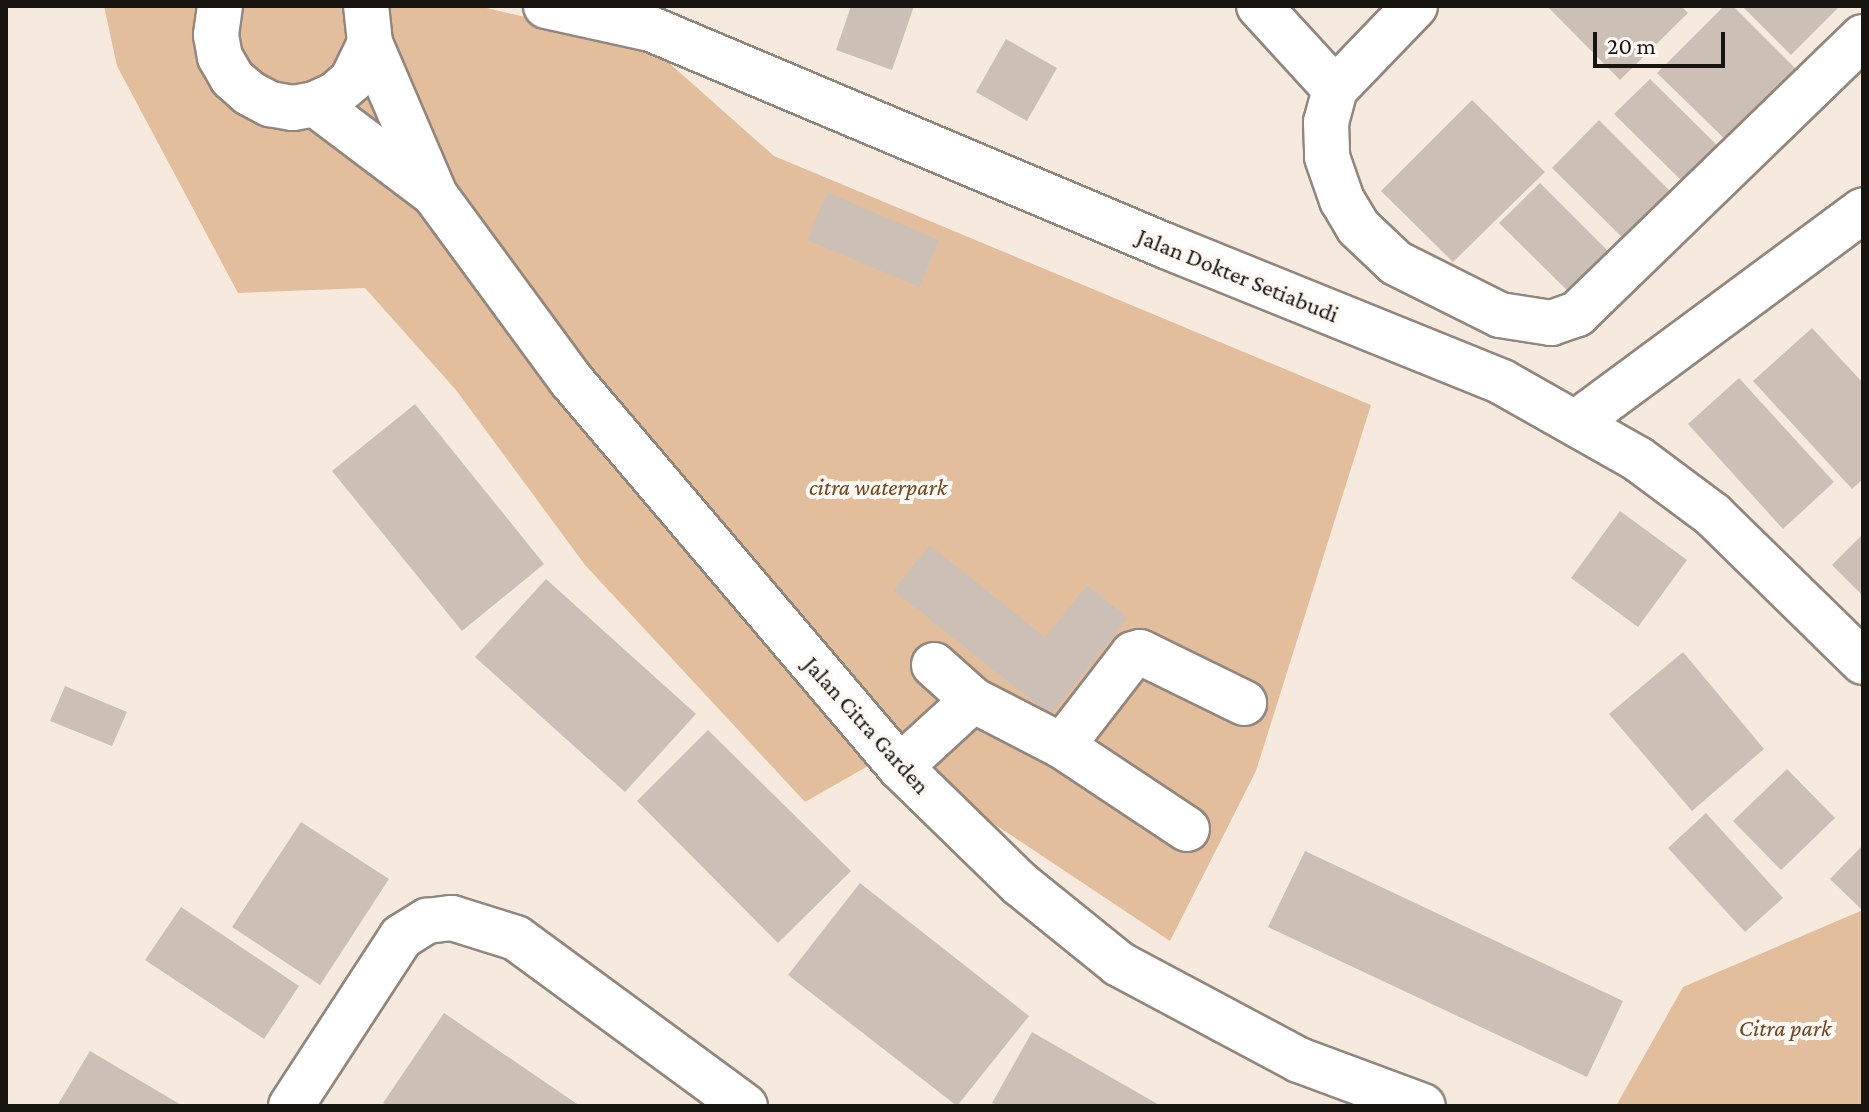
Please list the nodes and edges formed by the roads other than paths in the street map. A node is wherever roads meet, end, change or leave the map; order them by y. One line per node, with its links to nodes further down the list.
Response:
1 (546, 6): 11 (street, Jalan Dokter Setiabudi)
2 (1259, 6): 7 (street)
3 (1415, 6): 7 (street)
4 (209, 16): 8 (street)
5 (368, 25): 8 (street); 9 (street, Jalan Citra Garden)
6 (1863, 37): 7 (street)
7 (1335, 89)
8 (315, 104): 9 (street, Jalan Citra Garden)
9 (435, 195): 17 (street, Jalan Citra Garden)
10 (1863, 210): 11 (street)
11 (1577, 422): 12 (street, Jalan Dokter Setiabudi)
12 (1863, 662)
13 (934, 665): 14 (street)
14 (973, 700): 16 (street); 17 (street)
15 (1244, 703): 16 (street)
16 (1062, 746): 18 (street)
17 (900, 767): 21 (street, Jalan Citra Garden)
18 (1187, 829)
19 (291, 1106): 20 (street)
20 (745, 1106)
21 (1423, 1106)

